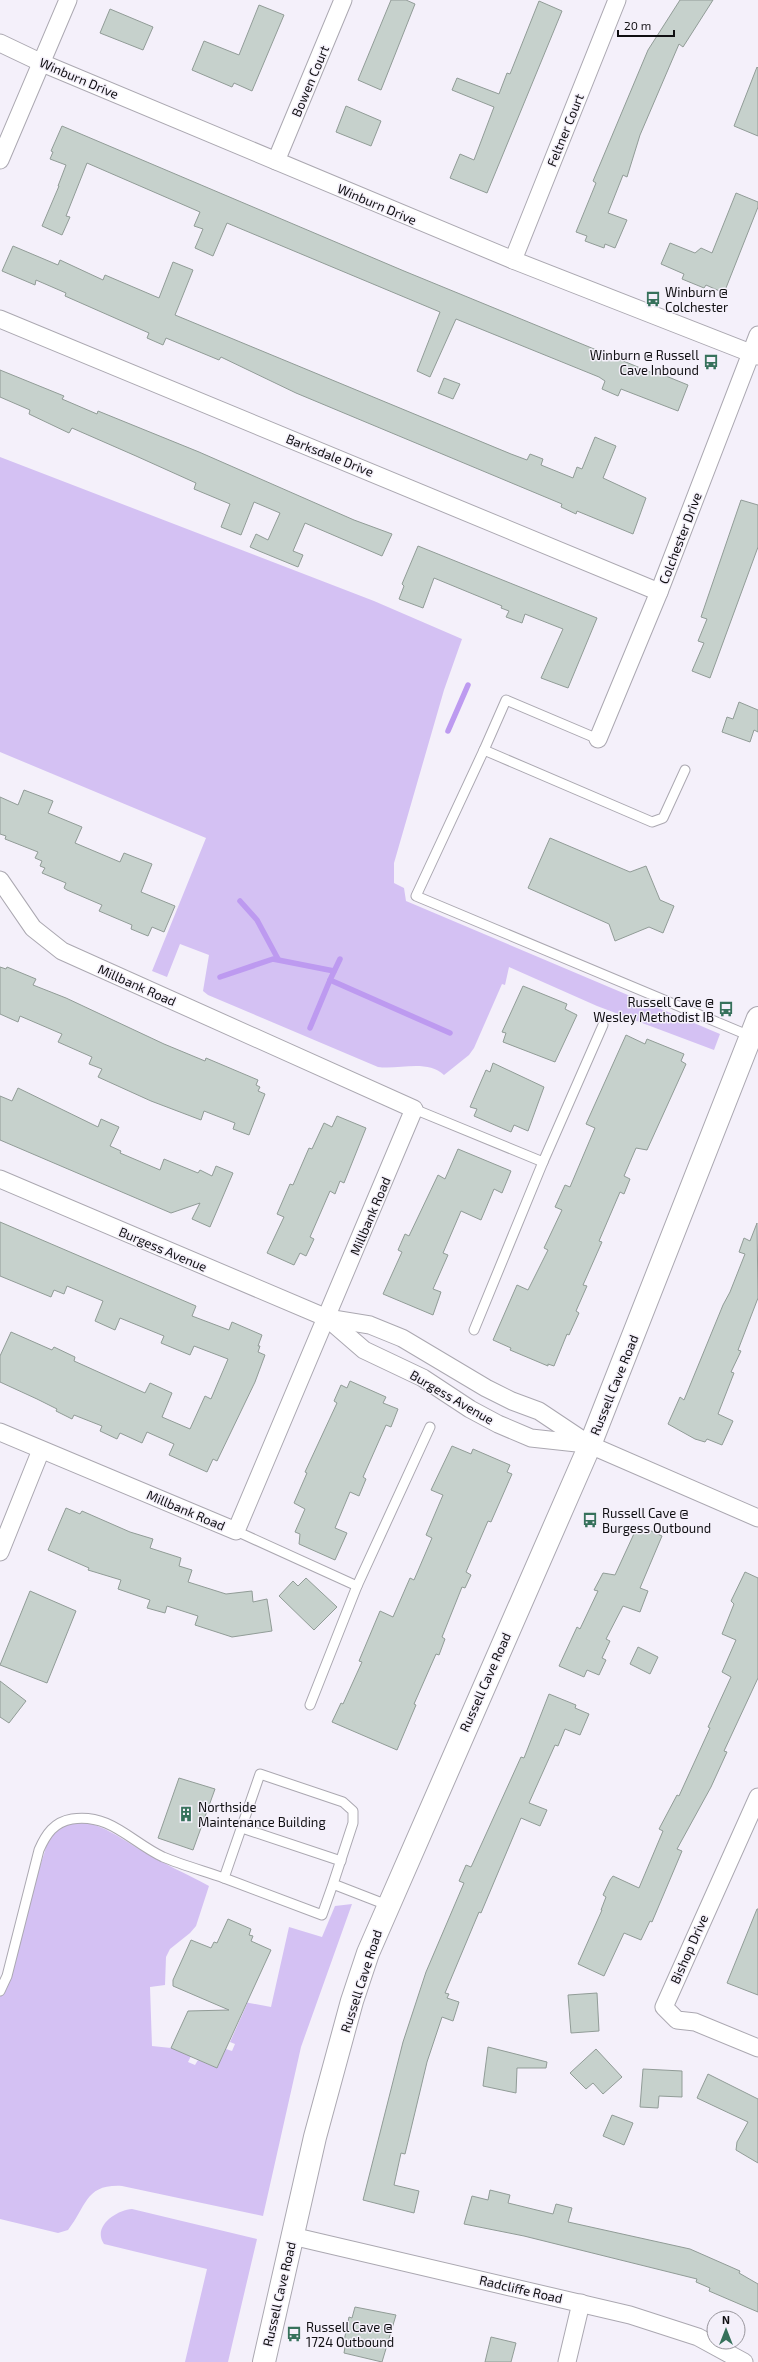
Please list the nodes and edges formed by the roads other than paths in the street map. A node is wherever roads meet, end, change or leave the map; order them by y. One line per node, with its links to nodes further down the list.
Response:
1 (68, 0): 5 (street)
2 (343, 0): 7 (street, Bowen Court)
3 (617, 0): 8 (street, Feltner Court)
4 (0, 43): 5 (street, Winburn Drive)
5 (42, 63): 6 (street); 7 (street, Winburn Drive)
6 (0, 160)
7 (276, 161): 8 (street, Winburn Drive)
8 (513, 260): 11 (street, Winburn Drive)
9 (0, 319): 12 (street, Barksdale Drive)
10 (758, 335): 11 (street, Colchester Drive)
11 (754, 355): 12 (street, Colchester Drive)
12 (659, 592): 13 (street, Colchester Drive)
13 (598, 739): 14 (lane)
14 (484, 750): 15 (lane); 18 (lane)
15 (686, 770)
16 (0, 880): 19 (street, Millbank Road)
17 (603, 1025): 20 (lane)
18 (755, 1027): 26 (main road, Russell Cave Road)
19 (414, 1109): 20 (lane); 22 (street, Millbank Road)
20 (543, 1162): 23 (lane)
21 (0, 1179): 22 (street, Burgess Avenue)
22 (327, 1318): 26 (street, Burgess Avenue); 26 (street, Burgess Avenue); 29 (street, Millbank Road)
23 (474, 1330)
24 (430, 1427): 31 (lane)
25 (0, 1432): 27 (street, Millbank Road)
26 (590, 1445): 28 (street, Burgess Avenue); 38 (main road, Russell Cave Road)
27 (41, 1450): 29 (street, Millbank Road); 30 (street)
28 (758, 1518)
29 (236, 1531): 31 (lane)
30 (0, 1552)
31 (357, 1586): 32 (lane)
32 (310, 1705)
33 (758, 1796): 40 (street, Bishop Drive)
34 (242, 1828): 35 (lane); 35 (lane); 36 (lane)
35 (341, 1861): 37 (lane)
36 (224, 1878): 37 (lane); 39 (lane)
37 (333, 1884): 38 (lane)
38 (387, 1905): 41 (main road, Russell Cave Road)
39 (0, 1991)
40 (758, 2048)
41 (292, 2236): 42 (street, Radcliffe Road); 43 (main road, Russell Cave Road)
42 (581, 2303): 44 (street); 45 (street, Radcliffe Road)
43 (264, 2362)
44 (566, 2362)
45 (744, 2362)

